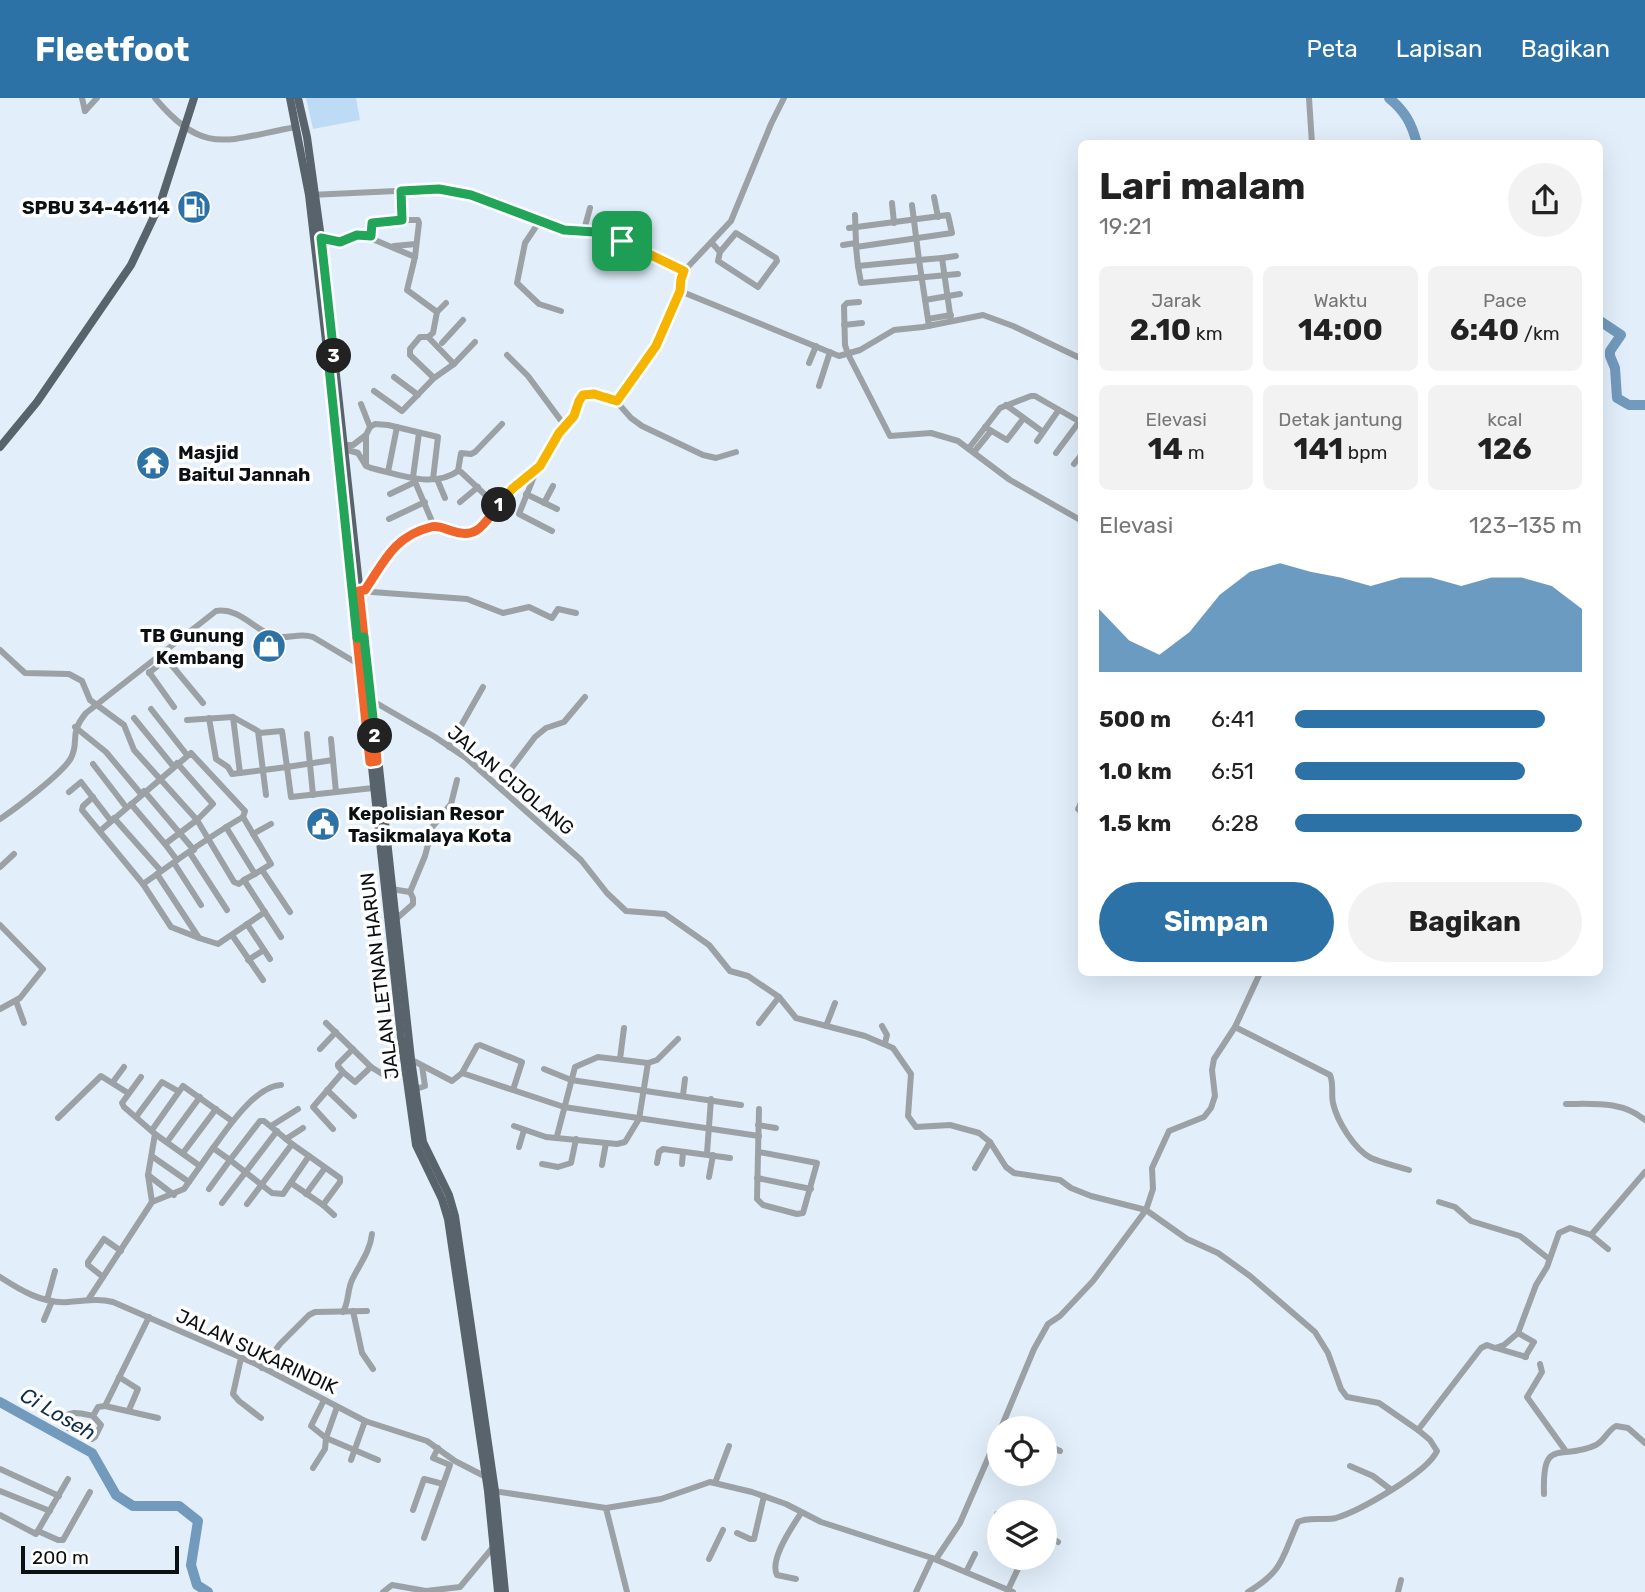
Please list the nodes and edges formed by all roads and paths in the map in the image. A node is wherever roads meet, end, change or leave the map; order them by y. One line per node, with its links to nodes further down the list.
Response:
1 (82, 98): 2 (street)
2 (97, 98)
3 (155, 98): 10 (street)
4 (194, 98): 10 (main road)
5 (290, 98): 9 (main road, JALAN LETNAN HARUN)
6 (298, 98): 13 (main road, JALAN LETNAN HARUN)
7 (784, 98): 29 (street)
8 (1308, 98): 11 (street)
9 (296, 127): 10 (street); 13 (main road, JALAN LETNAN HARUN)
10 (185, 129): 89 (main road)
11 (1312, 140)
12 (401, 191): 13 (street); 20 (street); 22 (street)
13 (312, 195): 27 (main road); 67 (main road, JALAN LETNAN HARUN)
14 (934, 197): 19 (street)
15 (892, 204): 23 (street)
16 (912, 205): 21 (street)
17 (590, 208): 25 (street)
18 (855, 215): 24 (street)
19 (937, 217): 21 (street); 28 (street)
20 (402, 220): 26 (street); 30 (street)
21 (914, 220): 23 (street); 28 (street)
22 (540, 222): 25 (street); 50 (street)
23 (894, 223): 24 (street)
24 (852, 227): 32 (street)
25 (584, 230): 40 (street)
26 (371, 236): 27 (street); 33 (street)
27 (321, 238): 67 (main road)
28 (917, 240): 32 (street); 38 (street)
29 (712, 243): 34 (street); 40 (street)
30 (416, 244): 33 (street); 36 (street)
31 (843, 245): 32 (street)
32 (856, 245): 39 (street)
33 (393, 246): 36 (street)
34 (720, 252): 34 (street)
35 (956, 256): 37 (street)
36 (415, 257): 51 (street)
37 (942, 258): 38 (street); 42 (street)
38 (919, 260): 39 (street); 43 (street)
39 (858, 266): 43 (street)
40 (684, 271): 44 (street)
41 (958, 274): 42 (street)
42 (946, 276): 43 (street); 46 (street)
43 (922, 279): 47 (street)
44 (680, 291): 60 (street); 73 (street)
45 (960, 294): 46 (street)
46 (949, 296): 47 (street); 52 (street)
47 (925, 300): 55 (street)
48 (859, 302): 56 (street)
49 (446, 303): 51 (street)
50 (561, 311)
51 (437, 312): 57 (street)
52 (951, 318): 55 (street); 64 (street)
53 (463, 320): 59 (street)
54 (862, 323): 56 (street)
55 (928, 323): 62 (street)
56 (844, 325): 62 (street)
57 (431, 335): 59 (street); 69 (street)
58 (475, 342): 66 (street)
59 (440, 345): 66 (street)
60 (816, 346): 61 (street); 65 (street)
61 (831, 352): 62 (street); 70 (street)
62 (848, 354): 91 (street)
63 (507, 355): 81 (street)
64 (1078, 357)
65 (809, 363)
66 (454, 364): 69 (street)
67 (332, 366): 90 (main road, JALAN LETNAN HARUN); 118 (main road, JALAN LETNAN HARUN)
68 (394, 377): 72 (street)
69 (434, 378): 72 (street)
70 (819, 386)
71 (374, 391): 72 (street)
72 (418, 395)
73 (617, 401): 81 (street); 92 (street)
74 (361, 404): 82 (street)
75 (1006, 405): 76 (street); 77 (street); 84 (street)
76 (1058, 411): 78 (street); 85 (street)
77 (1023, 419): 84 (street); 85 (street)
78 (1078, 420)
79 (502, 424): 97 (street)
80 (1078, 424): 93 (street)
81 (565, 426): 99 (street)
82 (370, 427): 83 (street); 87 (street)
83 (397, 427): 86 (street); 98 (street)
84 (988, 429): 91 (street)
85 (1043, 432): 88 (street)
86 (419, 433): 100 (street); 101 (street)
87 (366, 435): 90 (street); 96 (street)
88 (1037, 441)
89 (4, 442)
90 (343, 447): 96 (street); 116 (main road, JALAN LETNAN HARUN)
91 (972, 450): 113 (street)
92 (736, 452)
93 (1056, 453)
94 (1078, 459): 95 (street)
95 (1074, 464)
96 (366, 466): 98 (street)
97 (458, 471): 101 (street); 103 (street)
98 (388, 472): 100 (street)
99 (536, 472): 105 (street); 110 (street)
100 (412, 478): 101 (street); 104 (street); 107 (street)
101 (435, 479): 106 (street)
102 (553, 486): 109 (street)
103 (478, 487): 108 (street); 110 (street)
104 (390, 494)
105 (526, 494): 109 (street); 115 (street)
106 (445, 498)
107 (425, 502): 112 (street); 114 (street)
108 (460, 502)
109 (544, 503): 111 (street)
110 (498, 507): 114 (street)
111 (557, 509)
112 (389, 519)
113 (1078, 519)
114 (434, 526): 116 (street)
115 (552, 531)
116 (362, 590): 117 (street); 118 (main road, JALAN LETNAN HARUN)
117 (576, 612)
118 (361, 638): 120 (main road, JALAN LETNAN HARUN); 124 (main road, JALAN LETNAN HARUN)
119 (0, 650): 126 (street)
120 (360, 666): 121 (street); 140 (main road, JALAN LETNAN HARUN)
121 (147, 670): 125 (street); 126 (street); 127 (street)
122 (482, 687): 137 (street)
123 (584, 697): 149 (street)
124 (371, 700): 137 (street, JALAN CIJOLANG); 140 (main road, JALAN LETNAN HARUN)
125 (203, 703)
126 (95, 705): 132 (street); 133 (street)
127 (174, 708)
128 (151, 709): 138 (street)
129 (233, 717): 130 (street); 134 (street); 146 (street)
130 (209, 718): 131 (street); 146 (street)
131 (187, 720)
132 (119, 721): 143 (street); 147 (street)
133 (75, 727): 152 (street); 160 (street)
134 (259, 733): 144 (street); 145 (street)
135 (307, 733): 142 (street)
136 (331, 739): 139 (street)
137 (449, 747): 149 (street, JALAN CIJOLANG)
138 (187, 755): 143 (street); 159 (street)
139 (333, 760): 142 (street); 153 (street)
140 (374, 761): 150 (main road, JALAN LETNAN HARUN); 180 (main road, JALAN LETNAN HARUN)
141 (93, 764): 157 (street)
142 (310, 764): 144 (street); 155 (street)
143 (175, 765): 147 (street); 162 (street)
144 (286, 767): 145 (street); 155 (street)
145 (264, 770): 146 (street); 154 (street)
146 (240, 774)
147 (160, 779): 152 (street); 162 (street)
148 (457, 780): 181 (street)
149 (498, 786): 197 (street, JALAN CIJOLANG)
150 (373, 788): 153 (street); 188 (main road, JALAN LETNAN HARUN)
151 (69, 792): 156 (street)
152 (142, 792): 157 (street); 167 (street)
153 (336, 792): 155 (street)
154 (267, 795)
155 (313, 795)
156 (93, 797): 158 (street); 163 (street)
157 (129, 805): 161 (street); 170 (street)
158 (104, 812): 161 (street); 163 (street)
159 (243, 817): 165 (street); 168 (street)
160 (0, 819)
161 (112, 820): 166 (street); 176 (street)
162 (197, 820): 167 (street); 169 (street)
163 (92, 822): 166 (street)
164 (271, 824): 168 (street)
165 (226, 827): 169 (street); 177 (street)
166 (100, 831): 179 (street)
167 (180, 832): 170 (street); 171 (street)
168 (253, 834): 175 (street)
169 (207, 838): 171 (street); 178 (street)
170 (164, 844): 173 (street)
171 (192, 851): 173 (street); 183 (street)
172 (14, 854): 174 (street)
173 (175, 862): 176 (street); 182 (street)
174 (0, 867)
175 (262, 870): 177 (street); 185 (street)
176 (159, 873): 179 (street); 191 (street)
177 (255, 874): 178 (street)
178 (244, 880): 184 (street)
179 (143, 884): 191 (street)
180 (391, 889): 181 (street); 188 (main road, JALAN LETNAN HARUN)
181 (410, 892): 188 (street)
182 (201, 905)
183 (226, 910)
184 (265, 912): 186 (street); 190 (street)
185 (290, 912)
186 (247, 924): 189 (street); 192 (street)
187 (0, 925): 198 (street)
188 (393, 925): 213 (main road, JALAN LETNAN HARUN)
189 (232, 935): 191 (street); 194 (street)
190 (281, 937)
191 (199, 938)
192 (264, 950): 193 (street); 194 (street)
193 (270, 959)
194 (248, 960): 196 (street)
195 (1258, 976): 206 (street)
196 (263, 980)
197 (779, 997): 203 (street); 204 (street, JALAN CIJOLANG)
198 (16, 1001): 200 (street); 201 (street)
199 (835, 1003): 204 (street)
200 (0, 1009)
201 (24, 1023)
202 (326, 1023): 208 (street)
203 (759, 1023)
204 (826, 1026): 210 (street, JALAN CIJOLANG)
205 (882, 1026): 210 (street)
206 (1235, 1027): 282 (street); 300 (street)
207 (624, 1028): 214 (street)
208 (336, 1032): 211 (street); 212 (street)
209 (678, 1038): 215 (street)
210 (885, 1043): 263 (street)
211 (320, 1049)
212 (353, 1049): 218 (street); 220 (street)
213 (407, 1059): 216 (street); 221 (main road, JALAN LETNAN HARUN); 228 (main road, JALAN LETNAN HARUN)
214 (620, 1059): 215 (street); 225 (street)
215 (648, 1063): 231 (street)
216 (422, 1066): 222 (street); 228 (street)
217 (124, 1067): 226 (street)
218 (371, 1067): 220 (street); 221 (street)
219 (544, 1069): 225 (street)
220 (342, 1072): 229 (street)
221 (405, 1072): 318 (main road, JALAN LETNAN HARUN)
222 (462, 1073): 230 (street); 230 (street)
223 (141, 1077): 233 (street)
224 (685, 1079): 234 (street)
225 (571, 1080): 231 (street); 239 (street)
226 (113, 1082): 233 (street); 245 (street)
227 (281, 1085): 248 (street)
228 (415, 1089): 318 (main road, JALAN LETNAN HARUN)
229 (327, 1090): 243 (street); 255 (street)
230 (513, 1090): 239 (street)
231 (643, 1090): 234 (street); 246 (street)
232 (178, 1091): 235 (street); 244 (street); 257 (street)
233 (128, 1093): 244 (street)
234 (682, 1096): 236 (street)
235 (200, 1097): 240 (street); 261 (street)
236 (711, 1099): 238 (street); 251 (street)
237 (1566, 1104): 247 (street)
238 (741, 1105)
239 (564, 1107): 246 (street); 258 (street)
240 (216, 1109): 248 (street); 269 (street)
241 (298, 1109): 252 (street)
242 (759, 1109): 249 (street)
243 (354, 1116)
244 (136, 1117): 257 (street)
245 (58, 1118)
246 (639, 1119): 251 (street); 264 (street)
247 (1645, 1120)
248 (232, 1121): 266 (street)
249 (758, 1125): 254 (street); 259 (street)
250 (514, 1126): 256 (street)
251 (710, 1127): 259 (street); 270 (street)
252 (274, 1128): 262 (street); 274 (street); 283 (street)
253 (303, 1128): 262 (street)
254 (776, 1128)
255 (333, 1129)
256 (524, 1130): 258 (street); 265 (street)
257 (154, 1132): 261 (street); 272 (street)
258 (557, 1136): 260 (street)
259 (759, 1136): 268 (street)
260 (576, 1139): 264 (street); 276 (street)
261 (167, 1142): 269 (street)
262 (289, 1142): 271 (street); 290 (street)
263 (990, 1142): 281 (street); 300 (street)
264 (606, 1143): 278 (street)
265 (519, 1147)
266 (213, 1148): 274 (street); 279 (street)
267 (683, 1152): 270 (street); 275 (street); 277 (street)
268 (759, 1152): 287 (street); 292 (street)
269 (183, 1153): 279 (street)
270 (710, 1154): 273 (street); 286 (street)
271 (309, 1156): 280 (street); 289 (street)
272 (153, 1157): 285 (street); 288 (street)
273 (730, 1157)
274 (230, 1160): 283 (street); 291 (street)
275 (657, 1163)
276 (542, 1164)
277 (682, 1164)
278 (602, 1165)
279 (200, 1166): 288 (street)
280 (326, 1168): 293 (street); 299 (street)
281 (975, 1168)
282 (1409, 1170)
283 (245, 1171): 290 (street); 297 (street)
284 (1645, 1172): 302 (street)
285 (148, 1175): 294 (street); 295 (street)
286 (709, 1177)
287 (757, 1178): 292 (street); 292 (street)
288 (189, 1182): 294 (street)
289 (291, 1183): 290 (street); 293 (street)
290 (261, 1184): 298 (street)
291 (209, 1189)
292 (811, 1189)
293 (306, 1194): 299 (street)
294 (174, 1195): 295 (street)
295 (152, 1202): 305 (street)
296 (1439, 1202): 306 (street)
297 (222, 1203)
298 (247, 1204)
299 (323, 1205): 301 (street)
300 (1146, 1210): 330 (street); 334 (street)
301 (334, 1215)
302 (1595, 1231): 304 (street); 306 (street)
303 (372, 1234): 314 (street)
304 (1608, 1249)
305 (121, 1251): 309 (street); 309 (street)
306 (1549, 1259): 317 (street)
307 (55, 1272): 310 (street)
308 (0, 1277): 310 (street, JALAN SUKARINDIK)
309 (103, 1277): 311 (street)
310 (50, 1300): 311 (street, JALAN SUKARINDIK); 316 (street)
311 (88, 1300): 315 (street, JALAN SUKARINDIK)
312 (353, 1311): 313 (street); 314 (street); 323 (street)
313 (367, 1311)
314 (343, 1312): 322 (street)
315 (149, 1317): 320 (street, JALAN SUKARINDIK); 324 (street)
316 (44, 1320)
317 (1518, 1333): 319 (street); 319 (street)
318 (470, 1342): 350 (main road, JALAN LETNAN HARUN)
319 (1495, 1348): 334 (street)
320 (242, 1358): 322 (street, JALAN SUKARINDIK); 332 (street)
321 (1540, 1364): 340 (street)
322 (262, 1368): 325 (street, JALAN SUKARINDIK)
323 (373, 1369)
324 (119, 1377): 326 (street); 328 (street)
325 (324, 1400): 327 (street, JALAN SUKARINDIK); 335 (street)
326 (105, 1406): 328 (street); 329 (street)
327 (337, 1407): 333 (street, JALAN SUKARINDIK); 335 (street)
328 (129, 1410): 331 (street)
329 (93, 1416): 329 (street)
330 (1008, 1416)
331 (158, 1418)
332 (261, 1418)
333 (365, 1421): 338 (street, JALAN SUKARINDIK); 341 (street)
334 (1418, 1430): 353 (street)
335 (326, 1438): 341 (street); 347 (street)
336 (1645, 1443): 340 (street)
337 (729, 1446): 351 (street)
338 (438, 1448): 350 (street, JALAN SUKARINDIK); 352 (street)
339 (1057, 1450): 342 (street)
340 (1565, 1450): 357 (street)
341 (355, 1451): 343 (street); 344 (street)
342 (1060, 1451)
343 (351, 1460)
344 (378, 1460)
345 (987, 1464): 372 (street)
346 (1350, 1466): 353 (street)
347 (313, 1468)
348 (0, 1469): 358 (street)
349 (68, 1479): 358 (street)
350 (490, 1479): 355 (main road, JALAN LETNAN HARUN)
351 (715, 1483): 359 (street); 360 (street)
352 (443, 1484): 361 (street); 368 (street)
353 (1390, 1489): 383 (street)
354 (0, 1491): 362 (street)
355 (492, 1491): 360 (street); 369 (main road, JALAN LETNAN HARUN); 380 (main road, JALAN LETNAN HARUN)
356 (90, 1492): 366 (street)
357 (1545, 1494)
358 (59, 1496): 362 (street)
359 (764, 1496): 363 (street); 367 (street)
360 (606, 1508): 381 (street)
361 (412, 1510)
362 (50, 1511): 366 (street)
363 (801, 1513): 372 (street); 375 (street)
364 (0, 1515): 366 (street)
365 (723, 1530): 371 (street)
366 (38, 1531)
367 (737, 1533)
368 (424, 1538)
369 (494, 1546): 378 (street); 379 (main road, JALAN LETNAN HARUN)
370 (975, 1553): 374 (street)
371 (709, 1559)
372 (934, 1559): 374 (street); 382 (street)
373 (1019, 1570): 377 (street)
374 (966, 1572): 377 (street)
375 (796, 1578)
376 (1401, 1580): 384 (street)
377 (1011, 1591)
378 (383, 1592)
379 (498, 1592)
380 (505, 1592)
381 (627, 1592)
382 (916, 1592)
383 (1248, 1592)
384 (1398, 1592)

